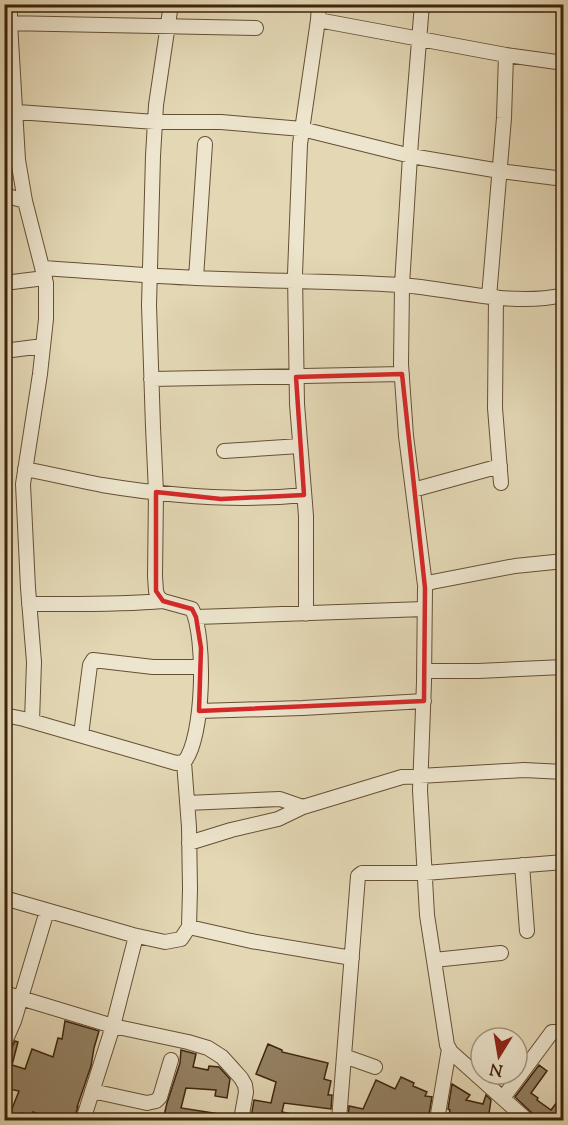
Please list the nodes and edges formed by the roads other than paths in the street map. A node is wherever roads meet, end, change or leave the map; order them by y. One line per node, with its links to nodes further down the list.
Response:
1 (10, 4): 6 (street)
2 (171, 4): 7 (street)
3 (319, 4): 5 (street)
4 (422, 4): 9 (street)
5 (318, 21): 9 (street); 14 (street)
6 (7, 23): 7 (street); 12 (street)
7 (168, 26): 8 (street); 13 (street)
8 (256, 28)
9 (420, 38): 10 (street); 16 (street)
10 (506, 55): 11 (street); 18 (street)
11 (564, 63)
12 (10, 111): 13 (street); 17 (street)
13 (155, 122): 14 (street); 23 (street)
14 (302, 129): 16 (street); 25 (street)
15 (205, 144): 24 (street)
16 (411, 156): 18 (street); 27 (street)
17 (11, 158): 21 (street)
18 (500, 171): 19 (street); 29 (street)
19 (564, 179)
20 (4, 195): 21 (street)
21 (25, 201): 22 (street)
22 (43, 273): 23 (street); 26 (street); 30 (street)
23 (150, 276): 24 (street); 34 (street)
24 (196, 278): 25 (street)
25 (295, 281): 27 (street); 33 (street)
26 (4, 284)
27 (402, 285): 29 (street); 32 (street)
28 (564, 295): 29 (street)
29 (493, 297): 37 (street)
30 (43, 346): 31 (street); 38 (street)
31 (4, 351)
32 (402, 374): 33 (street); 40 (street)
33 (296, 377): 34 (street); 35 (street)
34 (151, 380): 41 (street)
35 (300, 446): 36 (street); 42 (street)
36 (224, 451)
37 (500, 466): 39 (street); 40 (street)
38 (25, 469): 41 (street); 46 (street)
39 (501, 483)
40 (413, 489): 44 (street)
41 (156, 492): 42 (street); 45 (street)
42 (304, 495): 48 (street)
43 (564, 561): 44 (street)
44 (425, 585): 47 (street)
45 (162, 601): 46 (street); 49 (street)
46 (29, 604): 56 (street)
47 (424, 609): 48 (street); 52 (street)
48 (306, 614): 49 (street)
49 (196, 617): 50 (street)
50 (200, 667): 54 (street); 57 (street)
51 (564, 667): 52 (street)
52 (425, 671): 53 (street)
53 (424, 701): 54 (street); 60 (street)
54 (199, 711): 58 (street)
55 (4, 715): 56 (street)
56 (32, 721): 57 (street)
57 (81, 735): 58 (street)
58 (184, 762): 61 (street)
59 (564, 772): 60 (street)
60 (421, 775): 62 (street); 66 (street)
61 (187, 803): 62 (street); 63 (street)
62 (303, 807): 63 (street)
63 (189, 843): 69 (street)
64 (564, 861): 65 (street)
65 (522, 865): 66 (street); 70 (street)
66 (425, 873): 73 (street); 74 (street)
67 (4, 898): 68 (street)
68 (47, 911): 71 (street); 76 (street)
69 (189, 927): 71 (street); 73 (street)
70 (528, 930)
71 (136, 936): 77 (street)
72 (501, 953): 74 (street)
73 (351, 958): 81 (street)
74 (434, 960): 80 (street)
75 (4, 993): 76 (street)
76 (21, 998): 77 (street); 79 (street)
77 (113, 1026): 84 (street); 87 (street)
78 (564, 1036): 85 (street)
79 (4, 1044)
80 (449, 1049): 85 (street); 89 (street)
81 (344, 1056): 83 (street); 88 (street)
82 (171, 1060): 84 (street)
83 (375, 1067)
84 (92, 1091): 86 (street)
85 (503, 1098): 90 (street)
86 (84, 1120)
87 (241, 1120)
88 (339, 1120)
89 (437, 1120)
90 (527, 1120)

